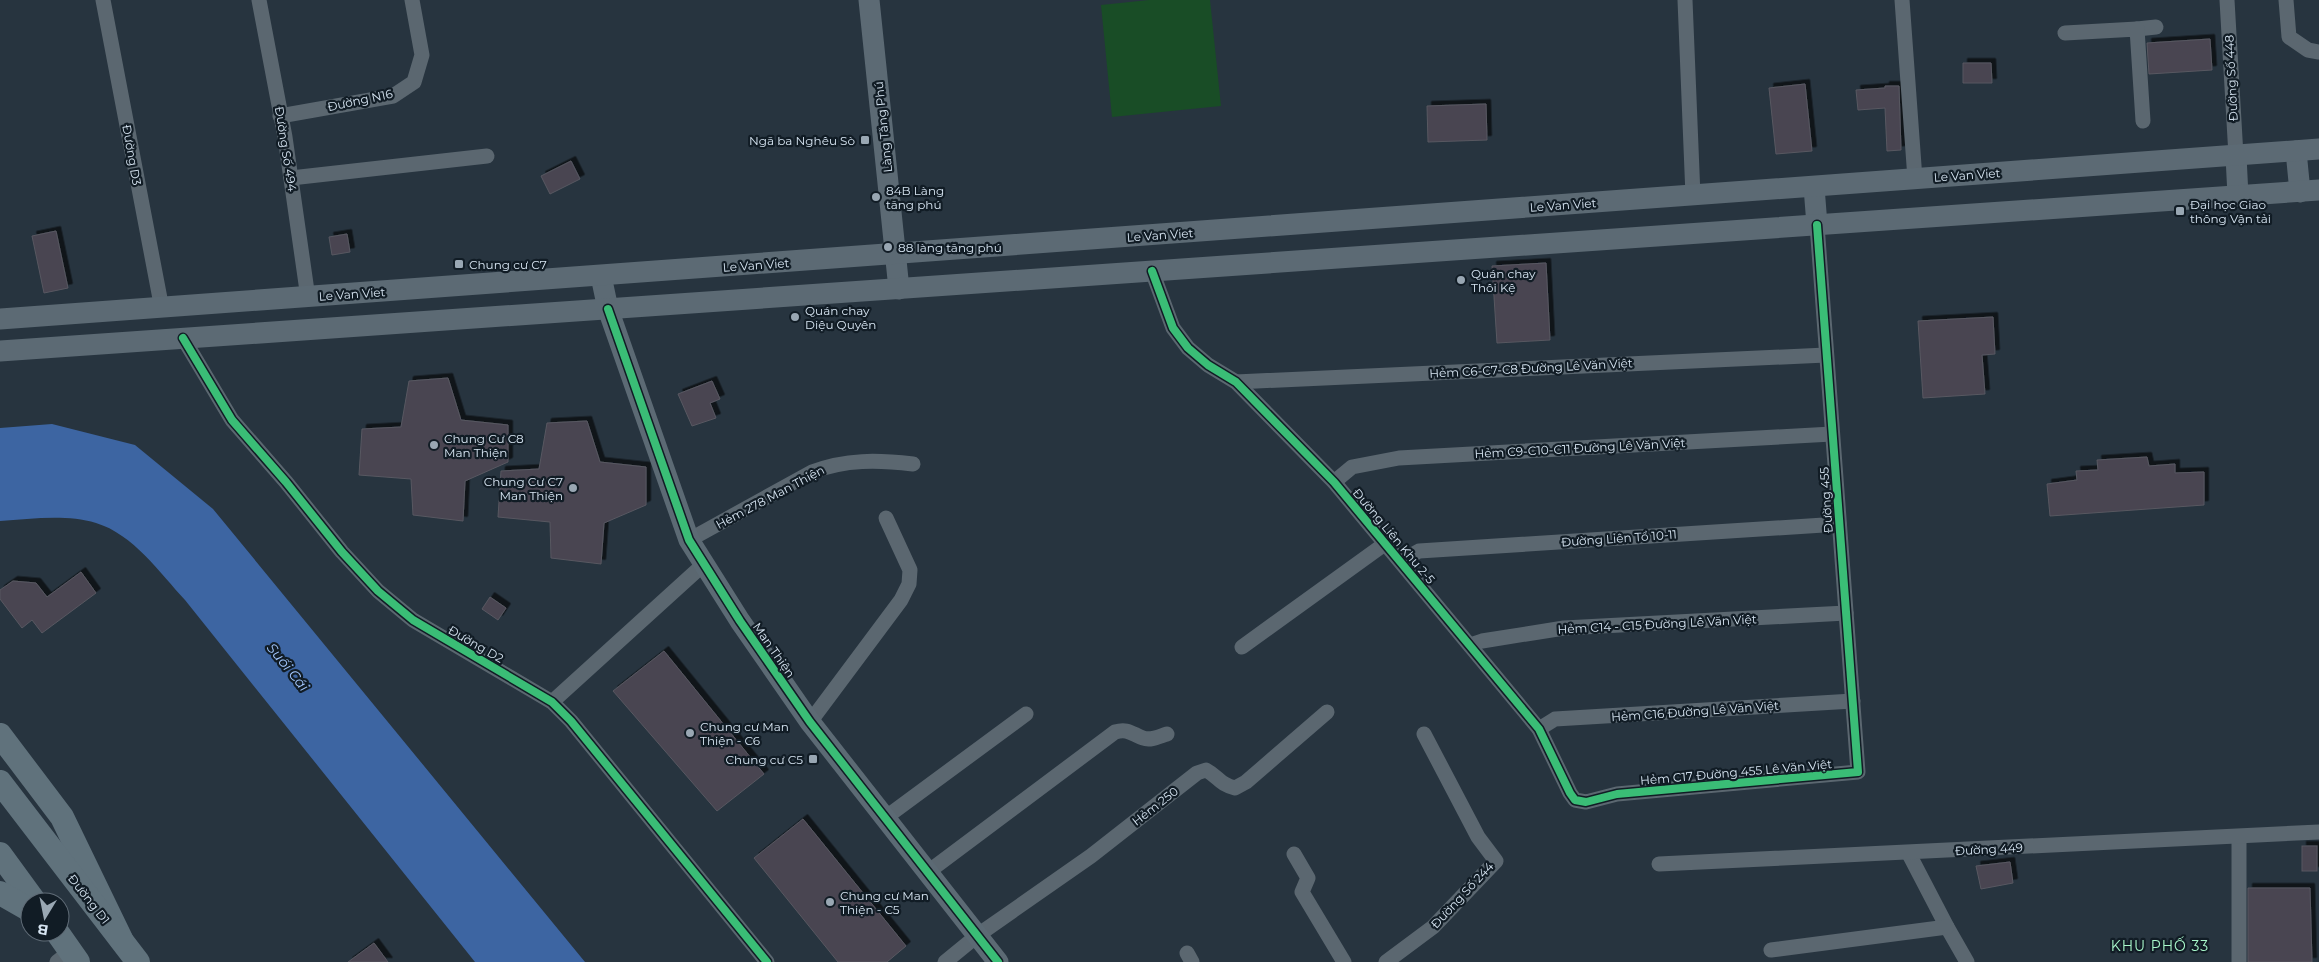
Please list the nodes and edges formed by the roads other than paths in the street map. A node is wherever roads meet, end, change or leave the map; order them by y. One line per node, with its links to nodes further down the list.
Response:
1 (103, 0): 31 (street, Đường D3)
2 (260, 0): 13 (street, Đường Số 494)
3 (412, 0): 13 (street, Đường N16)
4 (869, 0): 26 (main road, Làng Tăng Phú)
5 (1684, 0): 23 (street)
6 (1902, 0): 20 (street)
7 (2227, 0): 18 (street, Đường Số 448)
8 (2286, 0): 12 (street)
9 (2156, 27): 10 (street)
10 (2137, 29): 11 (street); 14 (street)
11 (2064, 33)
12 (2319, 52)
13 (280, 116): 19 (street, Đường Số 494)
14 (2143, 122)
15 (2319, 149): 16 (main road, Le Van Viet)
16 (2296, 151): 18 (main road, Le Van Viet); 22 (main road)
17 (487, 156): 19 (street)
18 (2236, 156): 20 (main road, Le Van Viet); 24 (main road)
19 (291, 178): 30 (street, Đường Số 494)
20 (1916, 179): 21 (main road, Le Van Viet)
21 (1814, 187): 23 (main road, Le Van Viet); 25 (main road)
22 (2309, 191): 24 (main road)
23 (1692, 196): 26 (main road, Le Van Viet)
24 (2238, 196): 25 (main road)
25 (1816, 225): 27 (main road); 36 (street, Đường 455)
26 (896, 254): 28 (main road, Le Van Viet); 29 (main road, Làng Tăng Phú)
27 (1152, 271): 29 (main road); 37 (street, Đường Liên Khu 2-5)
28 (601, 276): 30 (main road, Le Van Viet); 32 (main road, Man Thiện)
29 (899, 289): 32 (main road)
30 (308, 298): 31 (main road, Le Van Viet)
31 (162, 309): 33 (main road, Le Van Viet); 34 (main road)
32 (608, 309): 34 (main road); 43 (main road, Man Thiện)
33 (0, 319)
34 (183, 338): 35 (main road); 51 (street, Đường D2)
35 (0, 351)
36 (1826, 354): 37 (street, Hẻm C6-C7-C8 Đường Lê Văn Việt); 38 (street, Đường 455)
37 (1236, 382): 40 (street, Đường Liên Khu 2-5)
38 (1832, 434): 40 (street, Hẻm C9-C10-C11 Đường Lê Văn Việt); 42 (street, Đường 455)
39 (913, 464): 43 (street, Hẻm 278 Man Thiện)
40 (1334, 482): 44 (street, Đường Liên Khu 2-5)
41 (886, 518): 54 (street)
42 (1839, 524): 45 (street, Đường Liên Tổ 10-11); 47 (street, Đường 455)
43 (689, 540): 46 (main road, Man Thiện)
44 (1386, 543): 45 (street, Đường Liên Khu 2-5); 49 (street)
45 (1401, 561): 48 (street, Đường Liên Khu 2-5)
46 (704, 564): 51 (street); 54 (main road, Man Thiện)
47 (1846, 613): 48 (street, Hẻm C14 - C15 Đường Lê Văn Việt); 50 (street, Đường 455)
48 (1470, 645): 55 (street, Đường Liên Khu 2-5)
49 (1242, 647)
50 (1853, 701): 55 (street, Hẻm C16 Đường Lê Văn Việt); 59 (street, Đường 455)
51 (552, 702): 80 (street, Đường D2)
52 (1327, 712): 74 (street, Hẻm 250)
53 (1026, 714): 62 (street)
54 (810, 722): 62 (main road, Man Thiện)
55 (1539, 729): 61 (street, Đường Liên Khu 2-5)
56 (1167, 734): 69 (street)
57 (1424, 734): 84 (street, Đường Số 244)
58 (0, 735): 75 (main road)
59 (1858, 772): 61 (street, Hẻm C17 Đường 455 Lê Văn Việt)
60 (0, 782): 75 (main road, Đường D1)
61 (1617, 794)
62 (885, 818): 69 (main road, Man Thiện)
63 (2319, 832): 64 (street, Đường 449)
64 (2239, 837): 66 (street, Đường 449); 86 (street)
65 (1294, 854): 83 (street)
66 (1909, 854): 68 (street, Đường 449); 73 (street)
67 (1, 855): 70 (main road)
68 (1659, 864)
69 (928, 872): 74 (main road, Man Thiện)
70 (28, 892)
71 (0, 893): 72 (main road)
72 (20, 904)
73 (1947, 927): 77 (street); 85 (street)
74 (978, 935): 81 (street); 82 (main road, Man Thiện)
75 (121, 939): 79 (main road, Đường D1)
76 (62, 942): 78 (main road)
77 (1771, 950)
78 (69, 958)
79 (138, 962)
80 (767, 962)
81 (945, 962)
82 (998, 962)
83 (1344, 962)
84 (1386, 962)
85 (1967, 962)
86 (2240, 962)

